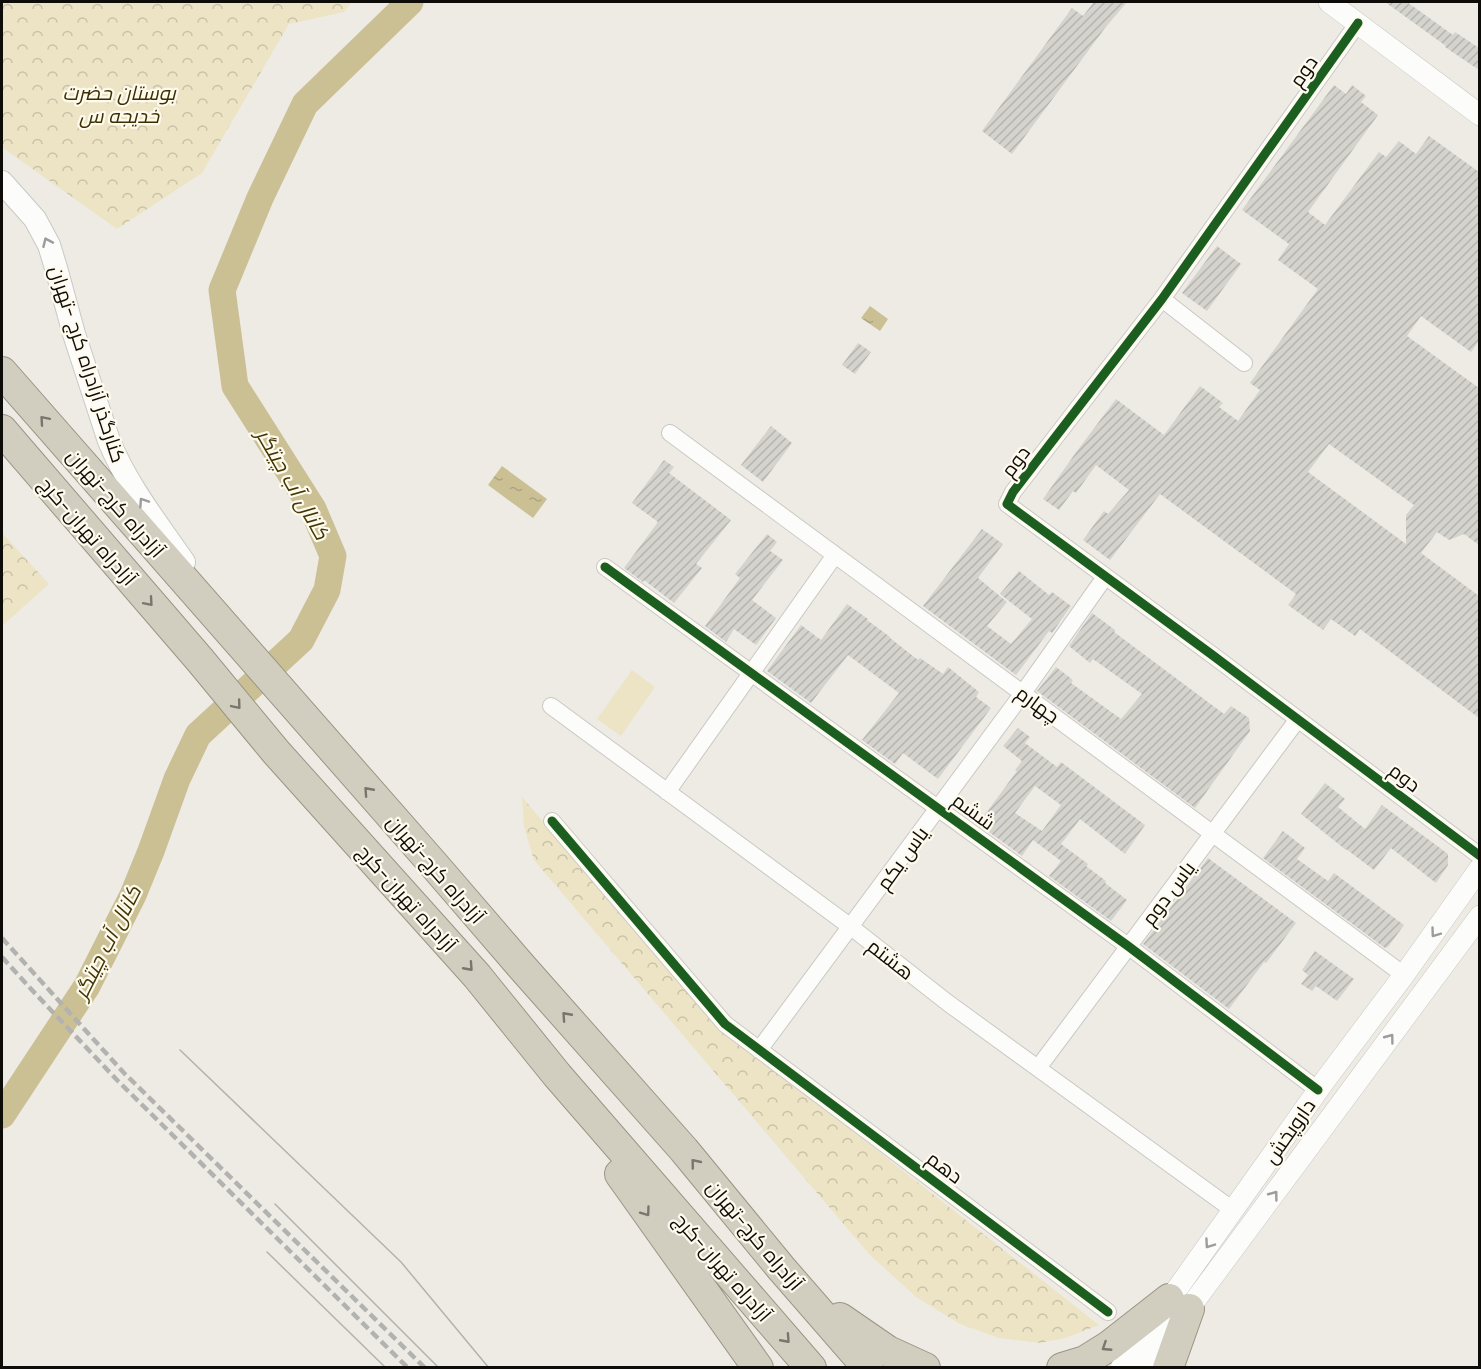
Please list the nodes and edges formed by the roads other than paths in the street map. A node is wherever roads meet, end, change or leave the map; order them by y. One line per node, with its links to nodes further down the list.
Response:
1 (1329, 2): 2 (street)
2 (1358, 23): 3 (street); 5 (street, دوم)
3 (1479, 115)
4 (2, 182): 13 (main road, کنارگذر آزادراه کرج -تهران, one-way to 4)
5 (1162, 299): 6 (street); 12 (street, دوم)
6 (1244, 363)
7 (2, 372): 13 (highway, آزادراه کرج-تهران, one-way to 7)
8 (2, 430): 31 (highway, آزادراه تهران-کرج, one-way to 31)
9 (670, 433): 10 (street, چهارم)
10 (835, 555): 14 (street); 15 (street, چهارم)
11 (605, 567): 14 (street, ششم)
12 (1106, 577): 15 (street, یاس یکم); 17 (street, دوم)
13 (235, 638): 34 (highway, آزادراه کرج-تهران, one-way to 13)
14 (752, 673): 18 (street); 19 (street, ششم)
15 (1023, 693): 19 (street, یاس یکم); 21 (street, چهارم)
16 (551, 706): 18 (street, هشتم)
17 (1298, 719): 21 (street, یاس دوم); 22 (street, دوم)
18 (667, 792): 26 (street, هشتم)
19 (938, 807): 26 (street, یاس یکم); 27 (street, ششم)
20 (552, 821): 29 (street, دهم)
21 (1212, 833): 27 (street, یاس دوم); 28 (street, چهارم)
22 (1479, 856)
23 (1479, 868): 24 (street, داروپخش)
24 (1455, 905): 25 (street); 28 (street, داروپخش, one-way to 28)
25 (1476, 921): 35 (street, داروپخش, one-way to 25)
26 (851, 927): 29 (street, یاس یکم); 30 (street, هشتم)
27 (1128, 946): 30 (street, یاس دوم); 32 (street, ششم)
28 (1404, 975): 32 (street, داروپخش)
29 (759, 1050): 36 (street, دهم)
30 (1038, 1068): 33 (street, هشتم)
31 (557, 1075): 37 (highway, one-way to 37); 38 (highway, آزادراه تهران-کرج, one-way to 38)
32 (1318, 1090): 33 (street, داروپخش)
33 (1233, 1210): 35 (street, داروپخش, one-way to 35)
34 (781, 1268): 39 (highway, آزادراه کرج-تهران); 40 (highway)
35 (1179, 1304): 41 (highway, one-way to 41); 42 (street, داروپخش); 43 (street, داروپخش); 44 (highway)
36 (1108, 1312)
37 (758, 1368)
38 (811, 1368)
39 (868, 1368)
40 (926, 1368)
41 (1062, 1368)
42 (1121, 1368)
43 (1145, 1368)
44 (1168, 1368)

